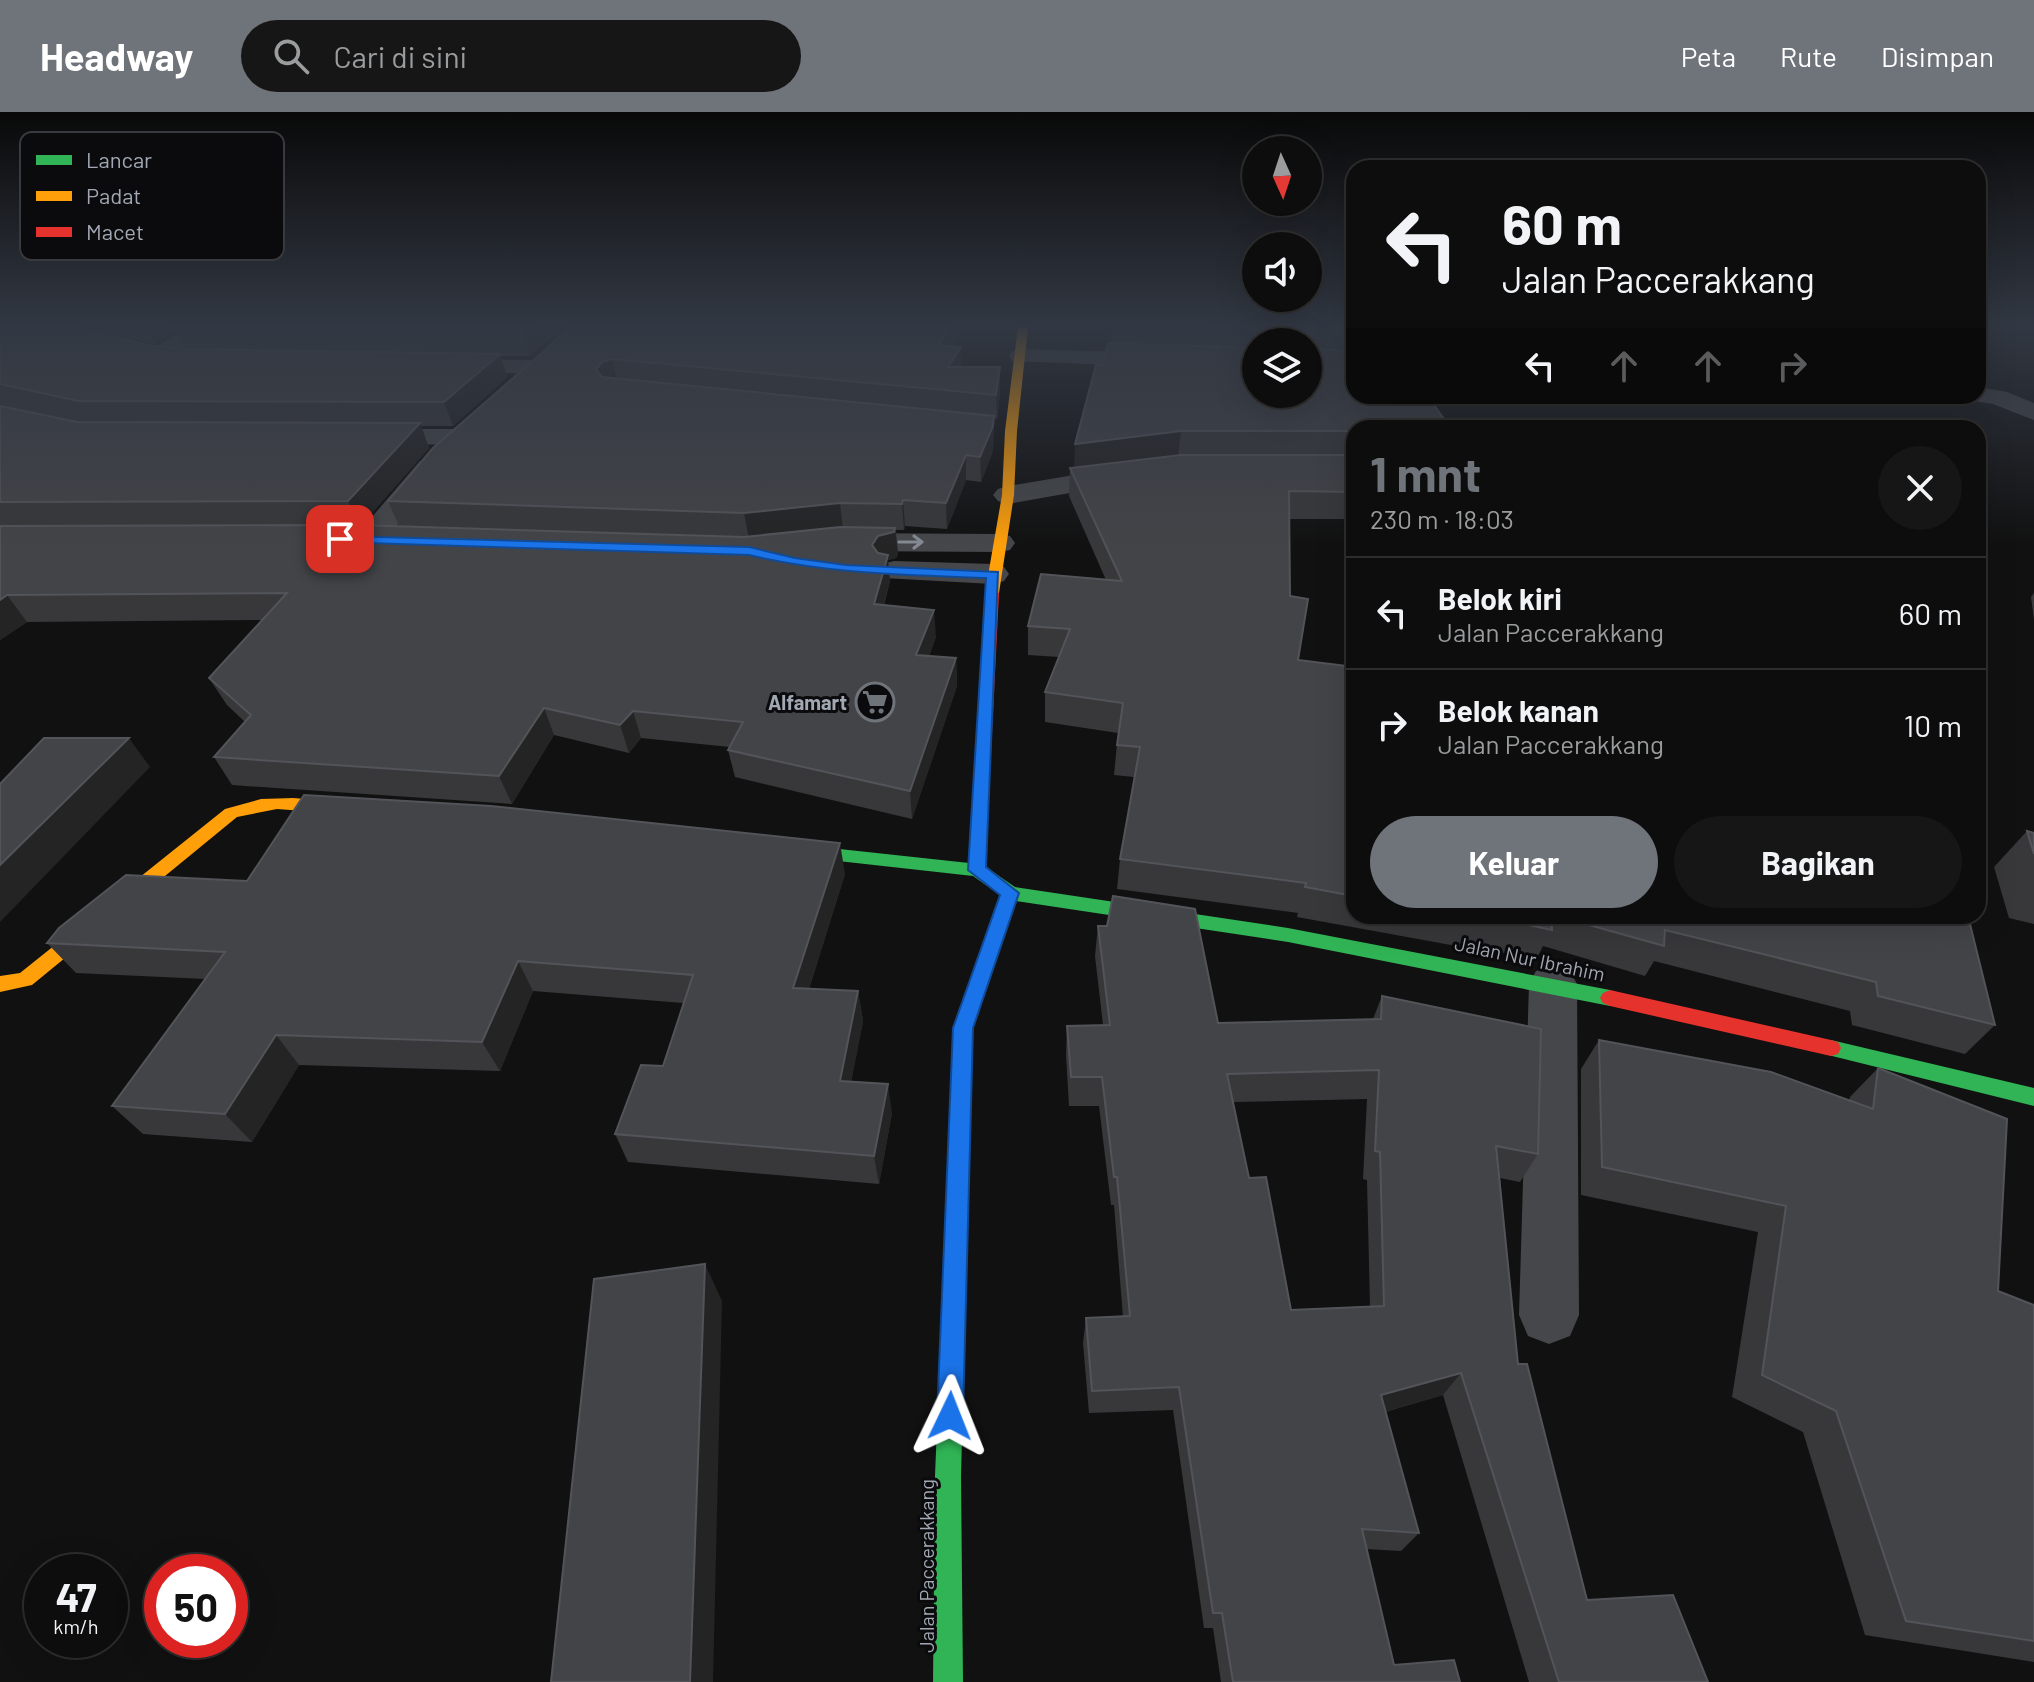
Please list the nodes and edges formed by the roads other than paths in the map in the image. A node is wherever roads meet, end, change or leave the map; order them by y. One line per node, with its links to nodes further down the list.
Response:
1 (1007, 400): 8 (main road)
2 (2006, 400): 3 (street)
3 (2034, 412)
4 (483, 417): 6 (street)
5 (335, 437): 6 (street)
6 (460, 437): 10 (street)
7 (1154, 472): 8 (street)
8 (1008, 495): 12 (main road)
9 (338, 539): 10 (street)
10 (370, 539): 11 (street)
11 (413, 540)
12 (999, 543): 13 (main road); 13 (street, one-way to 12)
13 (993, 574): 16 (main road)
14 (381, 811): 18 (main road)
15 (760, 847): 16 (main road)
16 (977, 870): 17 (main road)
17 (1010, 893): 19 (main road, Jalan Nur Ibrahim); 22 (main road, Jalan Paccerakkang)
18 (0, 984)
19 (1553, 984): 20 (main road, Jalan Nur Ibrahim); 21 (street)
20 (2034, 1097)
21 (1549, 1315)
22 (948, 1682)

